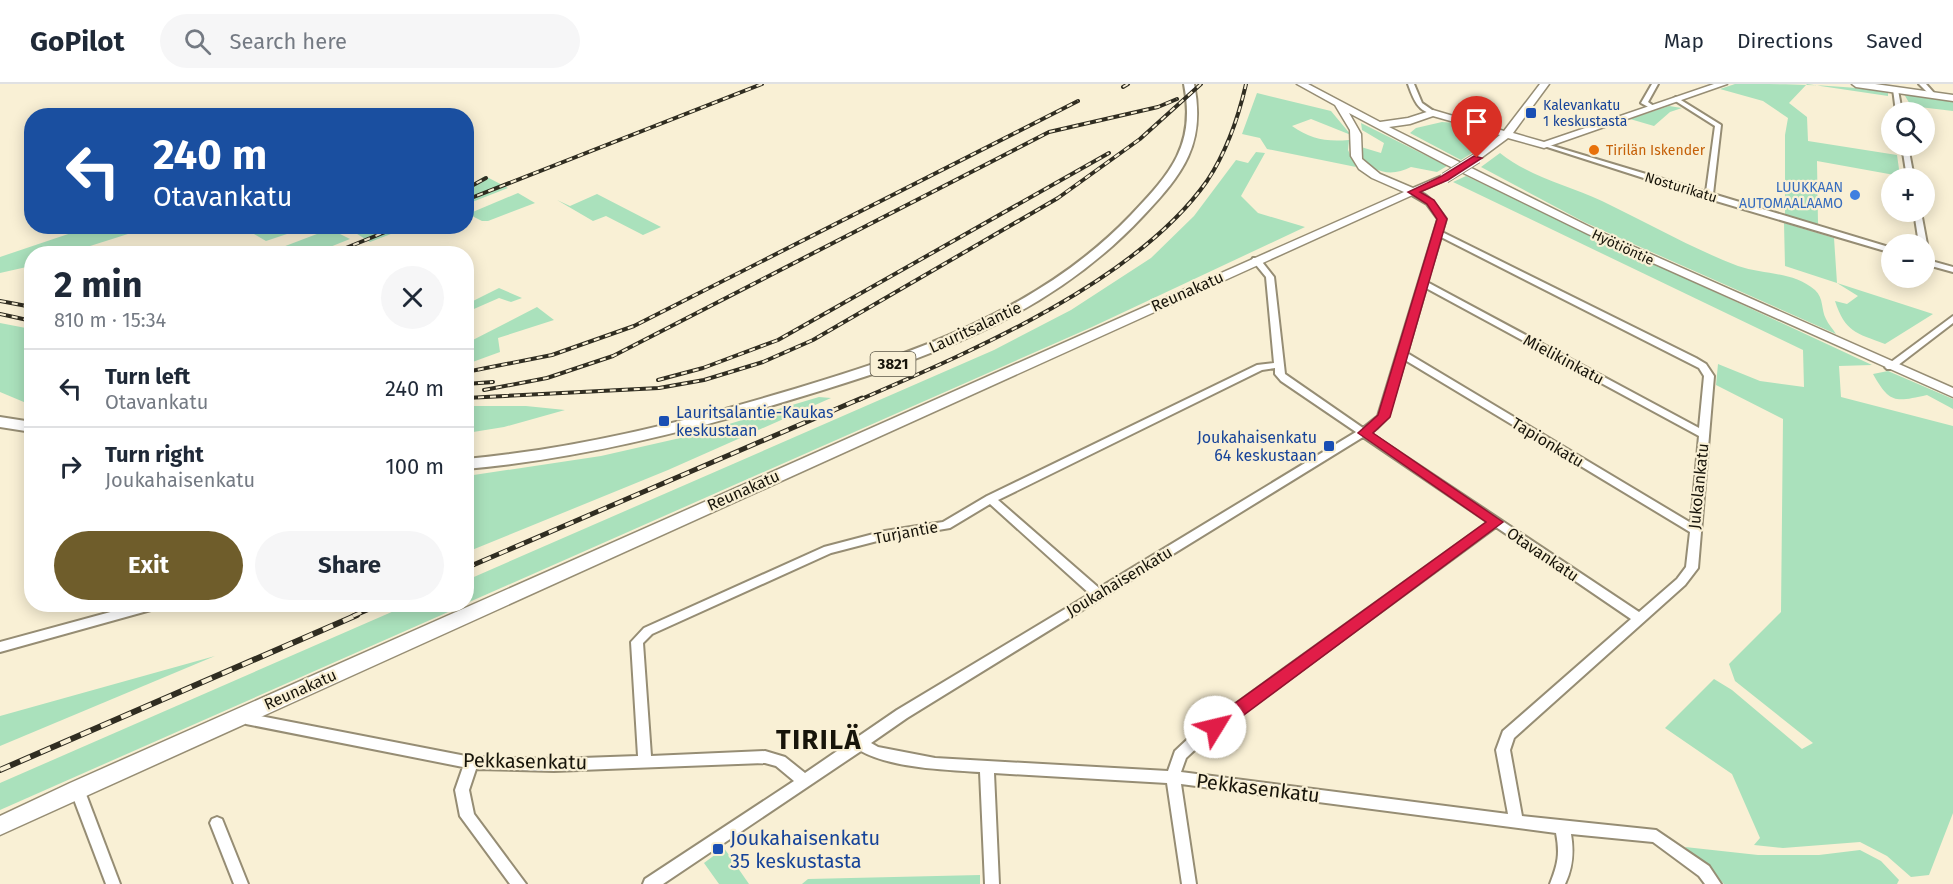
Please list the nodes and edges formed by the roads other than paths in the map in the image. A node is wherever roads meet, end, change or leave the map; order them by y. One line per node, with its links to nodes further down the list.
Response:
1 (1189, 84): 39 (main road, Lauritsalantie / 3821)
2 (1301, 84): 11 (main road, Hyötiöntie)
3 (1411, 84): 16 (street)
4 (1545, 84): 20 (main road, Reunakatu)
5 (1654, 84): 15 (street)
6 (1722, 84): 13 (main road)
7 (1856, 84): 9 (main road)
8 (1922, 84): 10 (street)
9 (1895, 90): 10 (main road); 14 (street)
10 (1933, 95): 12 (main road)
11 (1329, 98): 18 (main road, Hyötiöntie); 22 (main road)
12 (1953, 98)
13 (1676, 99): 15 (main road); 23 (street)
14 (1897, 102)
15 (1652, 107): 21 (main road)
16 (1432, 113): 17 (main road, Nosturikatu); 18 (main road)
17 (1444, 116): 19 (main road); 20 (main road, Nosturikatu)
18 (1380, 125): 19 (main road, Hyötiöntie)
19 (1396, 134): 33 (main road, Hyötiöntie)
20 (1506, 135): 21 (main road, Nosturikatu); 22 (main road, Reunakatu, bridge)
21 (1544, 145): 23 (street, Nosturikatu)
22 (1413, 192): 24 (street, Joukahaisenkatu); 26 (main road, Reunakatu)
23 (1709, 196): 25 (street, Nosturikatu)
24 (1439, 233): 29 (street, Joukahaisenkatu); 38 (street, Jukolankatu)
25 (1881, 248)
26 (1256, 260): 32 (street); 44 (main road, Reunakatu)
27 (1935, 262): 28 (street)
28 (1953, 270)
29 (1424, 284): 31 (street, Joukahaisenkatu); 38 (street, Mielikinkatu)
30 (1953, 319): 33 (street)
31 (1402, 354): 37 (street, Joukahaisenkatu); 42 (street, Tapionkatu)
32 (1279, 365): 37 (street, Otavankatu); 40 (street, Turjantie)
33 (1890, 367): 34 (main road, Hyötiöntie)
34 (1953, 393)
35 (0, 422): 36 (main road)
36 (24, 426)
37 (1364, 433): 41 (street, Otavankatu); 43 (street, Joukahaisenkatu)
38 (1703, 434): 42 (street, Jukolankatu)
39 (474, 463)
40 (991, 499): 43 (street); 51 (street, Turjantie)
41 (1496, 522): 47 (street, Otavankatu); 54 (street)
42 (1693, 529): 47 (street, Jukolankatu)
43 (1098, 594): 50 (street, Joukahaisenkatu)
44 (474, 611)
45 (129, 612): 48 (street)
46 (472, 612): 49 (main road, Reunakatu)
47 (1638, 618): 57 (street, Jukolankatu)
48 (0, 647)
49 (247, 713): 52 (street, Pekkasenkatu); 56 (main road, Reunakatu)
50 (860, 744): 53 (street, Pekkasenkatu); 55 (street, Joukahaisenkatu)
51 (645, 759): 52 (street, Pekkasenkatu); 55 (street, Pekkasenkatu)
52 (471, 763): 63 (street)
53 (987, 766): 54 (street, Pekkasenkatu); 65 (street)
54 (1173, 777): 57 (street, Pekkasenkatu); 66 (street)
55 (804, 780): 64 (street, Joukahaisenkatu)
56 (77, 789): 59 (main road, Reunakatu); 61 (street)
57 (1516, 819): 60 (street, Pekkasenkatu)
58 (217, 823): 62 (street)
59 (0, 826)
60 (1562, 827): 67 (street); 68 (street, Pekkasenkatu)
61 (113, 884)
62 (241, 884)
63 (519, 884)
64 (650, 884)
65 (993, 884)
66 (1189, 884)
67 (1557, 884)
68 (1714, 884)

